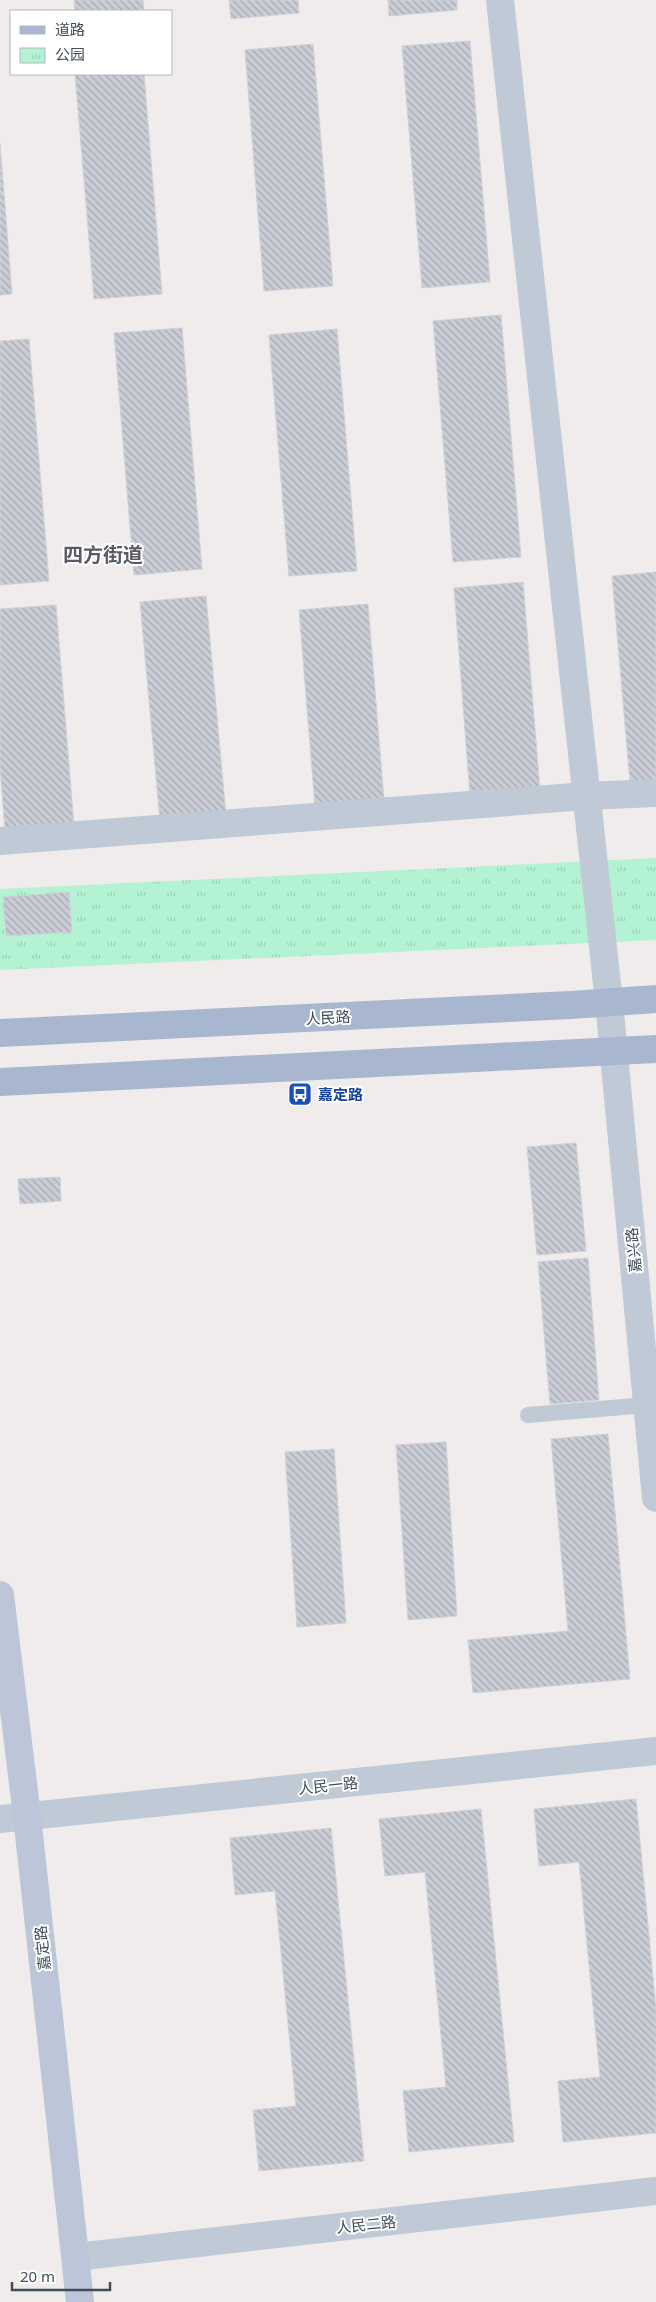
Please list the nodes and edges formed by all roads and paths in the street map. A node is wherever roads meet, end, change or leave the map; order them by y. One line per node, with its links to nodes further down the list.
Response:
1 (500, 0): 3 (street, 嘉兴路)
2 (656, 793): 3 (street)
3 (586, 796): 4 (street); 6 (street, 嘉兴路)
4 (0, 841)
5 (656, 999): 6 (main road, 人民路)
6 (609, 1002): 7 (main road, 人民路); 9 (street, 嘉兴路)
7 (0, 1033)
8 (656, 1049): 9 (main road)
9 (613, 1052): 10 (main road); 11 (street, 嘉兴路)
10 (0, 1082)
11 (647, 1405): 12 (lane); 13 (street, 嘉兴路)
12 (528, 1415)
13 (656, 1498)
14 (0, 1594): 16 (main road, 嘉定路)
15 (656, 1751): 16 (street, 人民一路)
16 (27, 1816): 17 (street, 人民一路); 19 (main road, 嘉定路)
17 (0, 1818)
18 (656, 2191): 19 (street, 人民二路)
19 (76, 2257): 20 (main road, 嘉定路)
20 (80, 2302)

